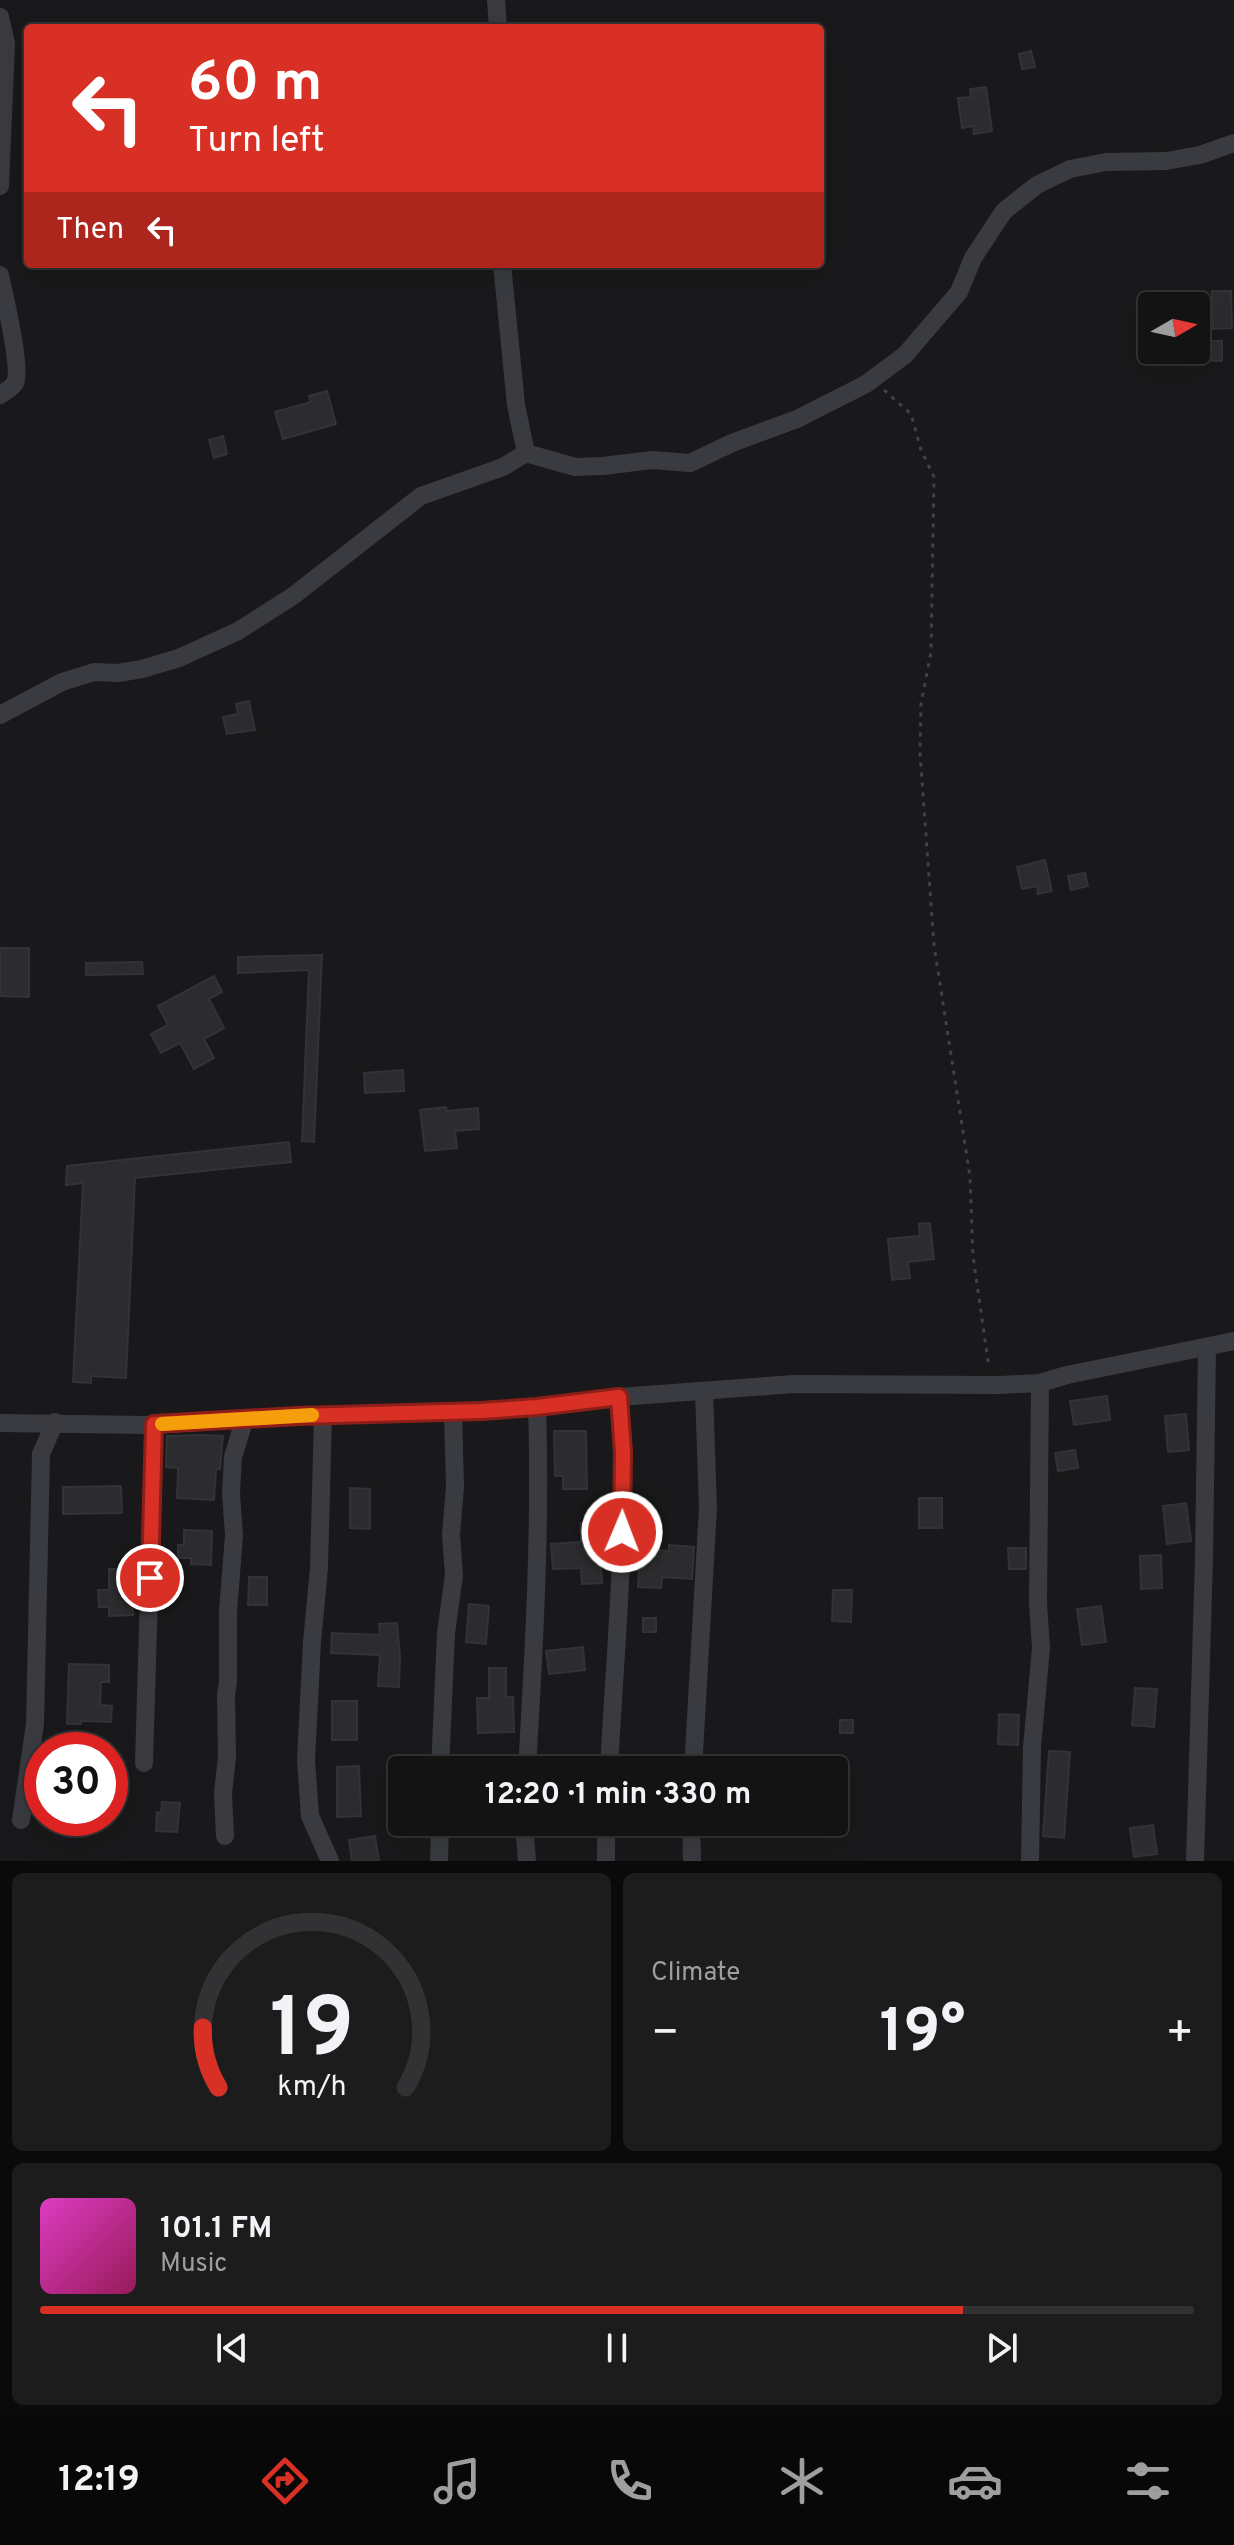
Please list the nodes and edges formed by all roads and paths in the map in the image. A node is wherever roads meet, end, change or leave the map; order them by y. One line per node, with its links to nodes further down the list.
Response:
1 (496, 0): 3 (street)
2 (0, 17): 5 (street)
3 (498, 24)
4 (1234, 143): 8 (street)
5 (0, 186)
6 (502, 268): 10 (street)
7 (0, 275): 9 (street)
8 (872, 380): 10 (street); 15 (path)
9 (0, 395)
10 (526, 453): 11 (street)
11 (0, 715)
12 (1234, 1341): 13 (street)
13 (1207, 1347): 14 (street); 42 (street)
14 (1040, 1383): 15 (street); 41 (street)
15 (991, 1385): 16 (street)
16 (704, 1391): 17 (street); 28 (street)
17 (619, 1397): 18 (street); 27 (street)
18 (537, 1407): 19 (street); 26 (street)
19 (453, 1412): 20 (street); 25 (street)
20 (323, 1415): 21 (street); 36 (street)
21 (245, 1418): 24 (street); 31 (street)
22 (55, 1422): 23 (street); 24 (street); 30 (street)
23 (0, 1423)
24 (154, 1424): 29 (street)
25 (441, 1756)
26 (528, 1756)
27 (610, 1756)
28 (694, 1756)
29 (144, 1763)
30 (21, 1820)
31 (225, 1836)
32 (440, 1836): 37 (street)
33 (525, 1836): 38 (street)
34 (606, 1836): 39 (street)
35 (691, 1836): 40 (street)
36 (330, 1861)
37 (439, 1861)
38 (527, 1861)
39 (606, 1861)
40 (692, 1861)
41 (1030, 1861)
42 (1195, 1861)

